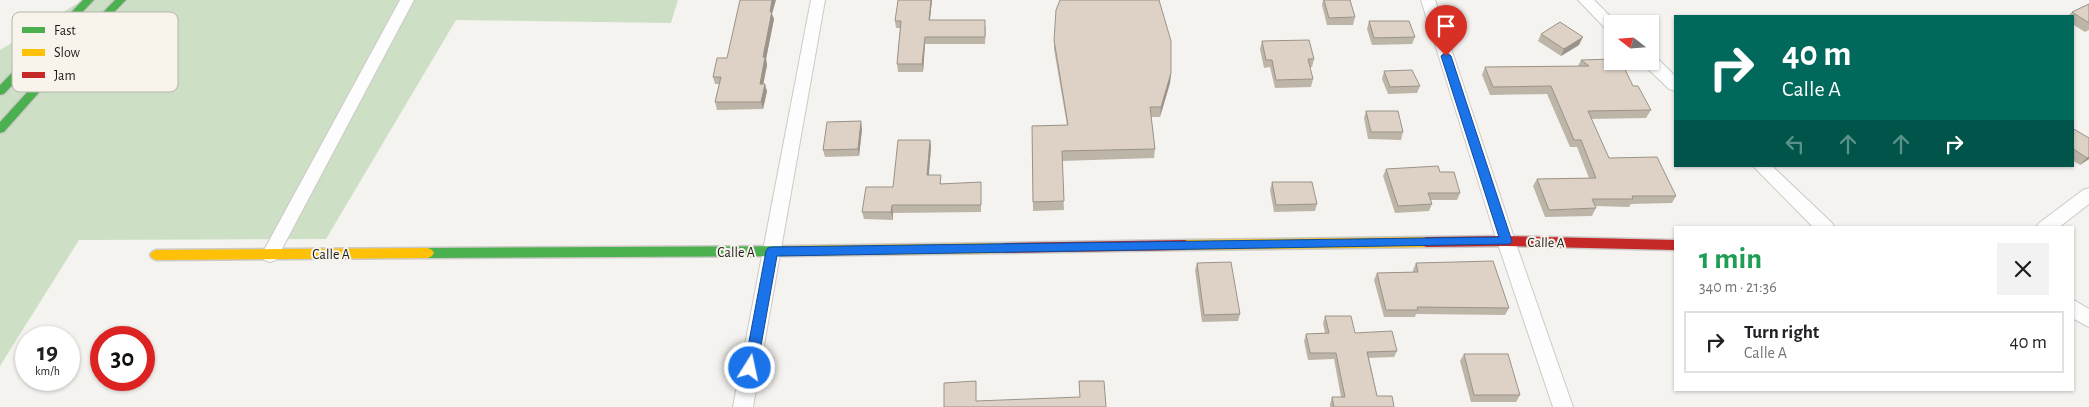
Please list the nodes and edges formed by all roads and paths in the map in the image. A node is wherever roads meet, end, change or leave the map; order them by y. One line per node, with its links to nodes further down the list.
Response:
1 (89, 0): 7 (main road)
2 (121, 0): 8 (main road)
3 (406, 0): 23 (street)
4 (818, 0): 22 (street)
5 (1428, 0): 20 (street)
6 (1585, 0): 9 (street)
7 (77, 12)
8 (109, 12)
9 (1604, 18)
10 (1659, 70): 12 (street)
11 (12, 79): 13 (main road)
12 (1674, 84)
13 (0, 91)
14 (33, 92): 15 (main road)
15 (0, 129)
16 (1762, 167): 18 (street)
17 (2089, 196): 19 (street)
18 (1824, 226)
19 (2048, 226)
20 (1506, 241): 21 (main road, Calle A); 22 (main road, Calle A); 28 (street)
21 (1674, 245)
22 (772, 251): 23 (main road, Calle A); 27 (street)
23 (270, 255): 24 (main road, Calle A)
24 (156, 256)
25 (2074, 308): 26 (street)
26 (2089, 319)
27 (743, 407)
28 (1562, 407)

